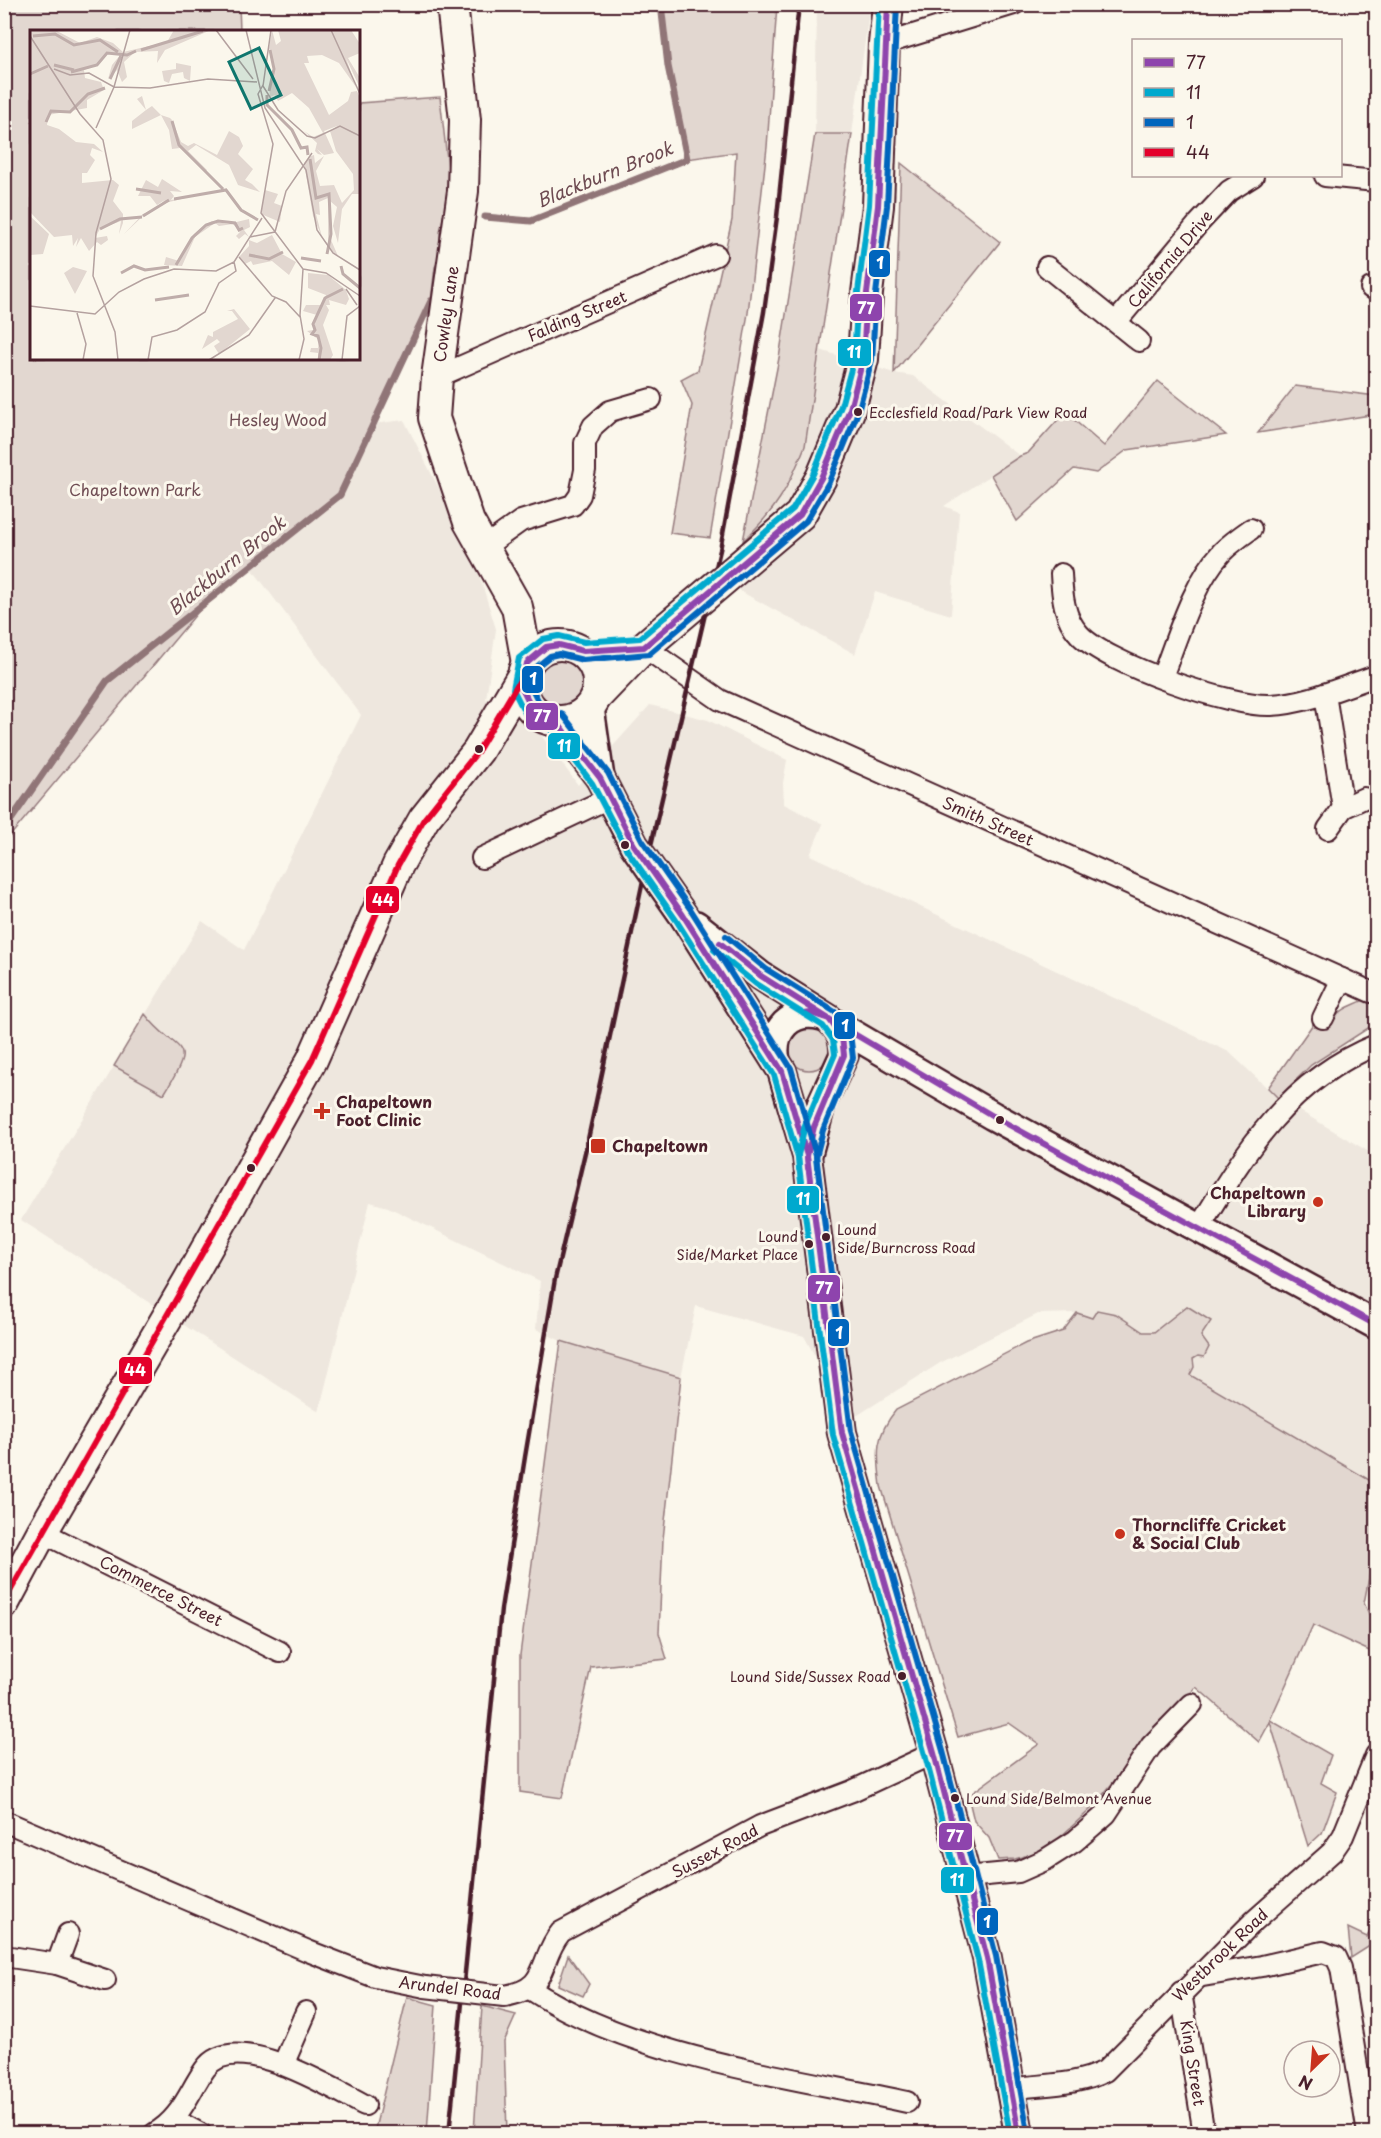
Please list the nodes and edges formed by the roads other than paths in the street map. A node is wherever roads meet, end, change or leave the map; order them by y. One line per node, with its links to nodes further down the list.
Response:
1 (452, 4): 12 (main road, Cowley Lane)
2 (888, 4): 4 (main road)
3 (1014, 4): 4 (street)
4 (884, 44): 18 (main road)
5 (1251, 177): 10 (street, California Drive)
6 (1335, 177): 7 (street)
7 (1377, 181)
8 (716, 255): 12 (street, Falding Street)
9 (1047, 267): 10 (street, California Drive)
10 (1117, 321): 11 (street, California Drive)
11 (1139, 341)
12 (437, 377): 15 (main road, Cowley Lane)
13 (651, 399): 15 (street)
14 (1251, 529): 22 (street)
15 (483, 548): 17 (main road, Cowley Lane)
16 (1061, 574): 22 (street)
17 (517, 607): 19 (main road, Cowley Lane); 20 (main road, Cowley Lane)
18 (644, 647): 19 (main road); 24 (main road); 33 (street, Smith Street)
19 (577, 649): 20 (main road); 24 (main road)
20 (525, 669): 25 (main road); 26 (main road)
21 (1377, 676): 23 (street)
22 (1162, 677): 23 (street)
23 (1325, 694): 29 (street)
24 (593, 702): 25 (main road); 27 (main road)
25 (550, 719): 26 (main road); 27 (main road)
26 (478, 751): 44 (main road)
27 (604, 788): 31 (street); 32 (main road)
28 (1364, 798): 29 (street)
29 (1343, 808): 30 (street)
30 (1328, 829)
31 (482, 858)
32 (683, 915): 36 (main road); 38 (main road)
33 (1342, 979): 34 (street, Smith Street); 35 (street)
34 (1371, 992)
35 (1323, 1018)
36 (827, 1019): 38 (main road); 39 (main road); 40 (main road)
37 (1377, 1045): 42 (street)
38 (779, 1066): 40 (main road); 41 (main road)
39 (908, 1066): 40 (main road); 42 (main road)
40 (837, 1068): 41 (main road)
41 (807, 1156): 48 (main road)
42 (1200, 1226): 43 (main road)
43 (1377, 1325)
44 (42, 1532): 45 (main road); 46 (street, Commerce Street)
45 (4, 1603)
46 (280, 1652)
47 (1192, 1704): 51 (street)
48 (934, 1753): 51 (main road); 57 (street, Sussex Road)
49 (1377, 1755): 55 (street, Westbrook Road)
50 (4, 1821): 57 (street, Arundel Road, bridge)
51 (966, 1876): 61 (main road)
52 (68, 1934): 54 (street)
53 (4, 1956): 54 (street)
54 (57, 1964): 56 (street)
55 (1197, 1977): 58 (street, Westbrook Road); 69 (street)
56 (105, 1980)
57 (530, 1989): 62 (street)
58 (1181, 1992): 61 (street, Westbrook Road); 68 (street, King Street)
59 (306, 2012): 60 (street)
60 (283, 2065): 63 (street); 64 (street)
61 (1011, 2089): 67 (main road)
62 (907, 2102)
63 (365, 2105)
64 (175, 2120): 65 (street); 66 (street)
65 (154, 2133)
66 (201, 2133)
67 (1019, 2133)
68 (1204, 2133)
69 (1368, 2133)

